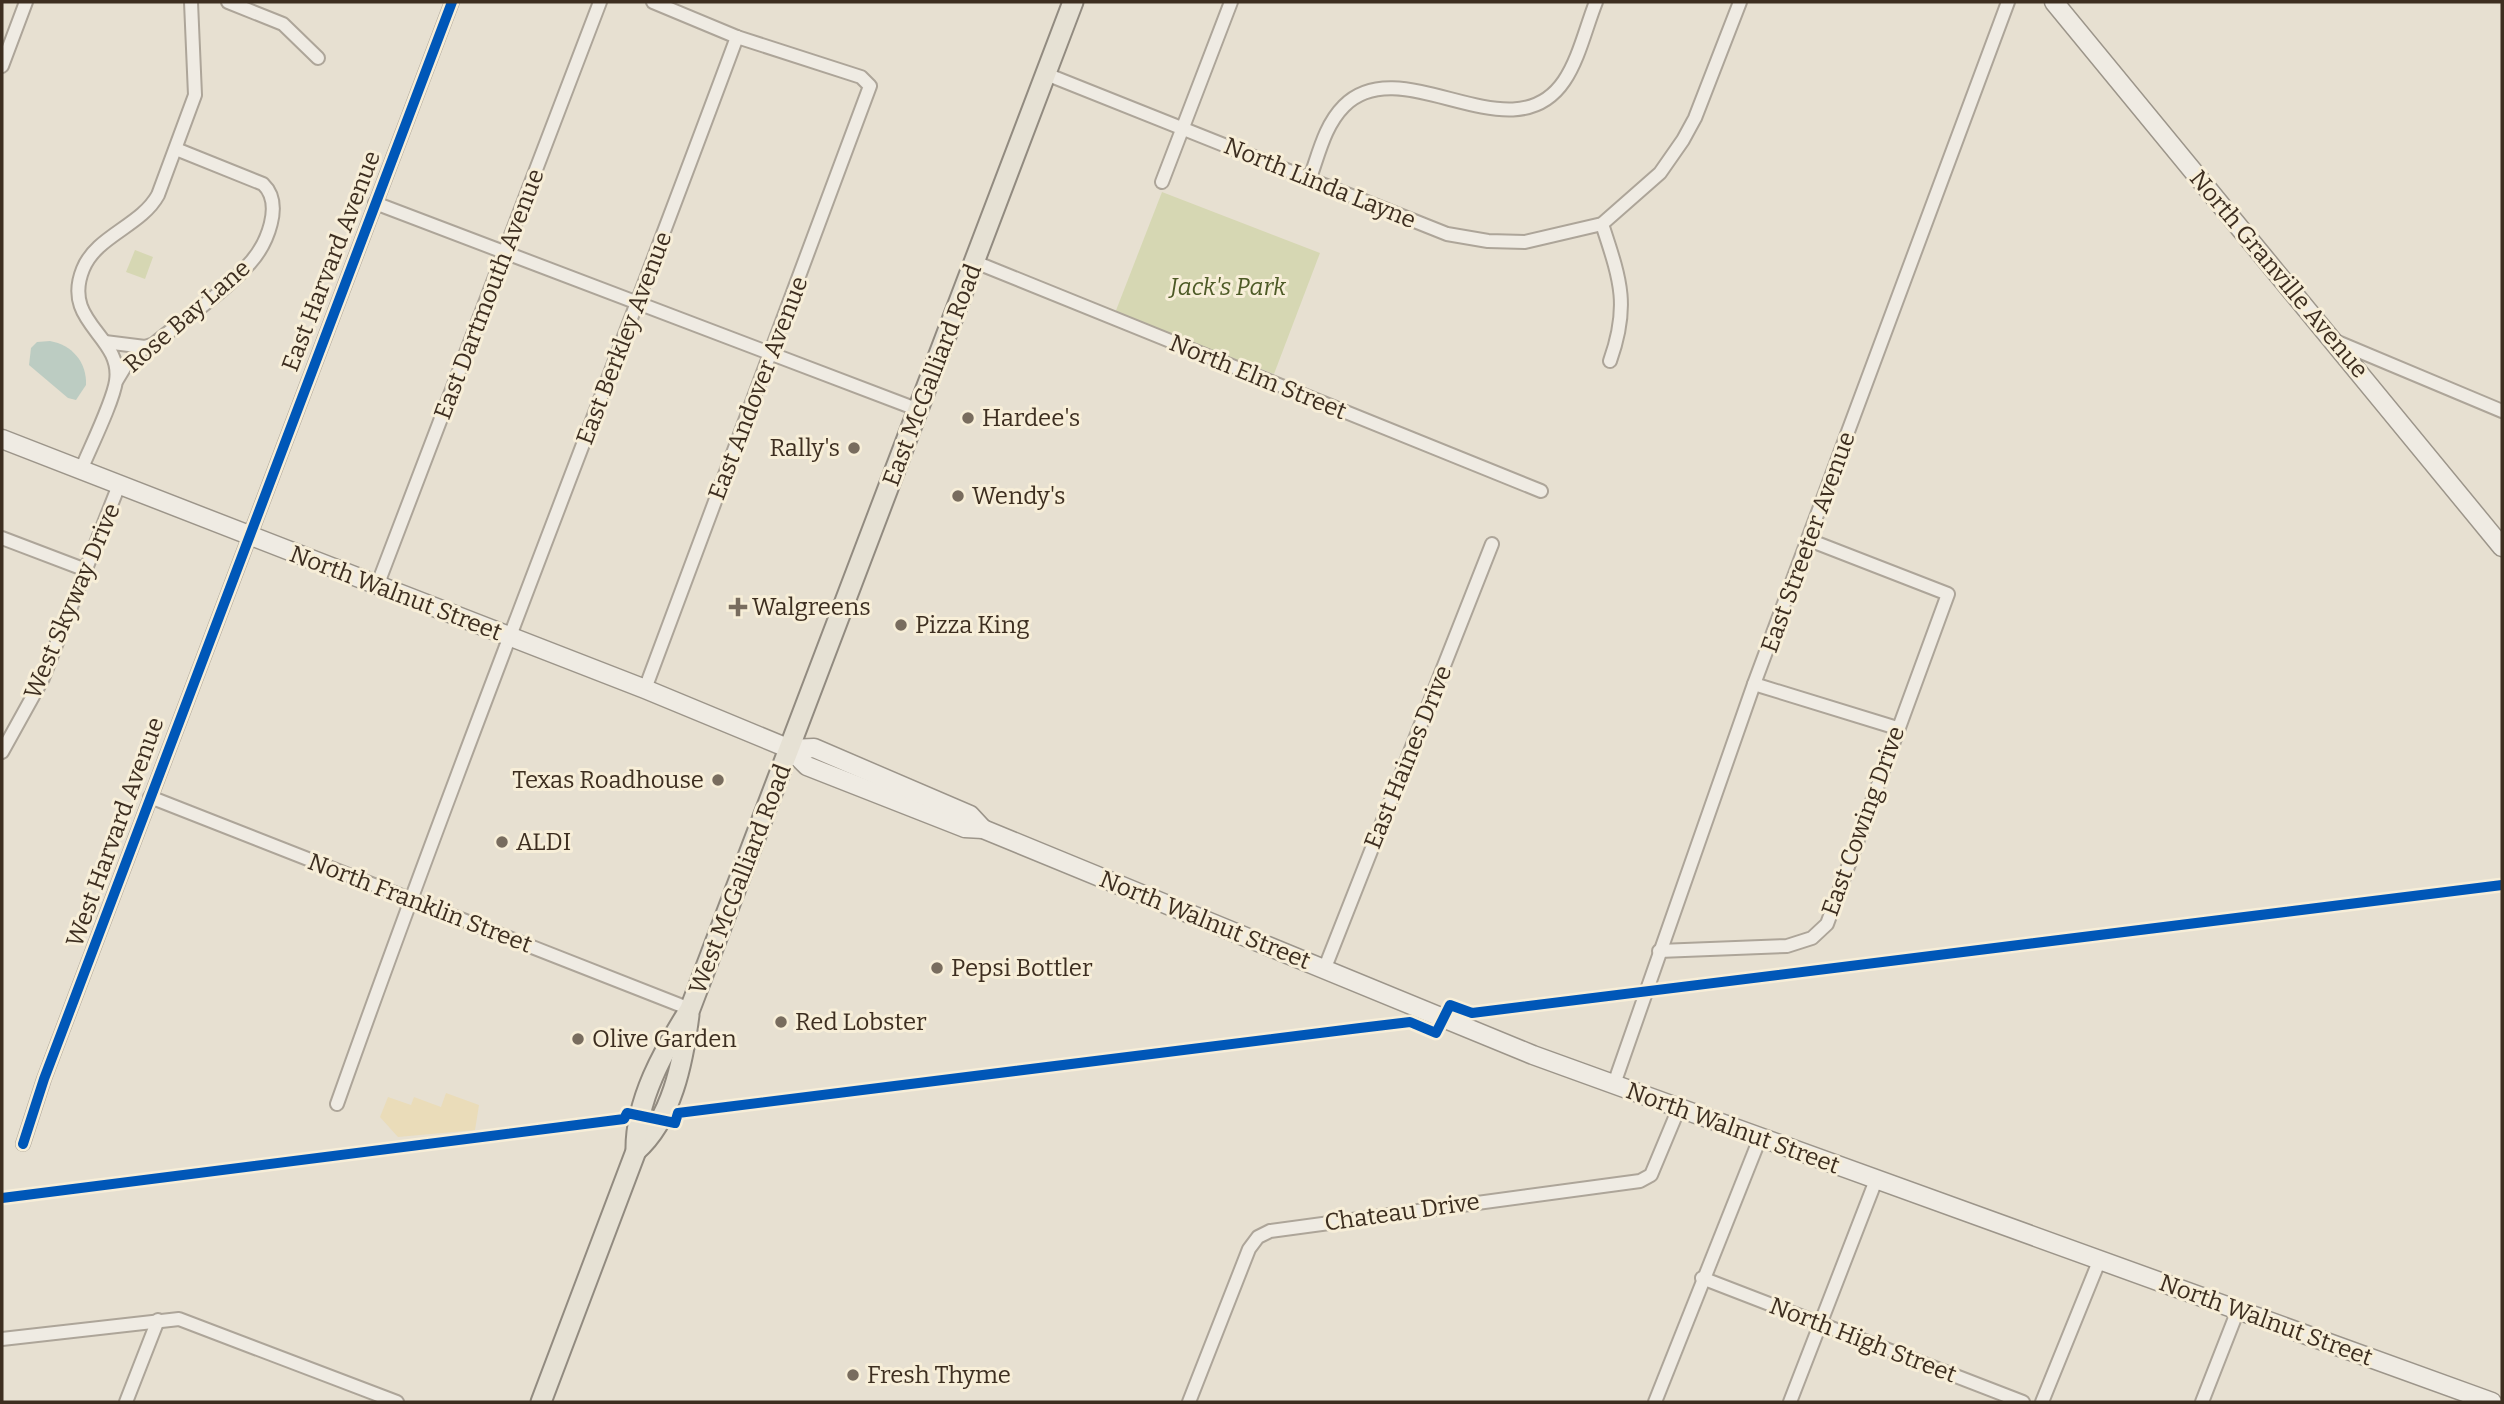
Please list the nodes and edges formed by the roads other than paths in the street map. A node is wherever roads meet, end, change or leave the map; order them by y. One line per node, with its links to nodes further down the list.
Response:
1 (26, 2): 15 (street)
2 (191, 2): 18 (street)
3 (228, 2): 14 (street)
4 (452, 2): 21 (street, East Harvard Avenue)
5 (600, 2): 23 (street, East Dartmouth Avenue)
6 (653, 2): 13 (street)
7 (1073, 2): 16 (main road, East McGalliard Road)
8 (1231, 2): 17 (street)
9 (1596, 2): 19 (street)
10 (1740, 2): 22 (street)
11 (2008, 2): 40 (street, East Streeter Avenue)
12 (2054, 2): 26 (main road, North Granville Avenue)
13 (737, 37): 25 (street, East Berkley Avenue); 29 (street, East Andover Avenue)
14 (318, 58)
15 (2, 66)
16 (1046, 74): 17 (street, North Linda Layne); 24 (main road, East McGalliard Road)
17 (1184, 128): 19 (street, North Linda Layne); 20 (street)
18 (176, 149): 27 (street); 28 (street, Rose Bay Lane)
19 (1310, 178): 22 (street, North Linda Layne)
20 (1162, 183)
21 (375, 203): 23 (street); 38 (street, East Harvard Avenue)
22 (1602, 225): 30 (street)
23 (504, 254): 25 (street); 44 (street, East Dartmouth Avenue)
24 (975, 262): 32 (main road, East McGalliard Road); 37 (street, North Elm Street)
25 (638, 304): 29 (street); 45 (street, East Berkley Avenue)
26 (2335, 341): 33 (street); 42 (main road, North Granville Avenue)
27 (105, 342): 28 (street); 31 (street)
28 (145, 347): 31 (street, Rose Bay Lane)
29 (771, 352): 32 (street); 47 (street, East Andover Avenue)
30 (1610, 361)
31 (117, 380): 35 (street, Rose Bay Lane)
32 (919, 410): 49 (main road, East McGalliard Road)
33 (2502, 411)
34 (2, 439): 35 (main road, North Walnut Street)
35 (81, 470): 36 (main road, North Walnut Street)
36 (119, 485): 38 (main road, North Walnut Street); 43 (street, West Skyway Drive)
37 (1541, 491)
38 (248, 536): 44 (main road, North Walnut Street); 51 (street, West Harvard Avenue)
39 (2, 538): 43 (street)
40 (1809, 540): 46 (street, East Streeter Avenue); 48 (street, East Cowing Drive)
41 (1492, 544): 54 (street, East Haines Drive)
42 (2502, 547)
43 (86, 570): 50 (street, West Skyway Drive)
44 (377, 586): 45 (main road, North Walnut Street)
45 (508, 637): 47 (main road, North Walnut Street); 52 (street, East Berkley Avenue)
46 (1754, 684): 48 (street); 53 (street, East Streeter Avenue)
47 (645, 689): 49 (main road, North Walnut Street)
48 (1897, 728): 53 (street, East Cowing Drive)
49 (790, 749): 54 (main road, North Walnut Street); 55 (main road, West McGalliard Road)
50 (2, 752)
51 (150, 797): 52 (street, North Franklin Street); 60 (street, West Harvard Avenue)
52 (411, 901): 55 (street, North Franklin Street); 57 (street, East Berkley Avenue)
53 (1659, 951): 56 (street, East Streeter Avenue)
54 (1324, 970): 56 (main road, North Walnut Street)
55 (690, 1009): 70 (main road, West McGalliard Road)
56 (1614, 1084): 58 (main road, North Walnut Street)
57 (337, 1104)
58 (1679, 1108): 59 (main road, North Walnut Street); 71 (street, Chateau Drive)
59 (1760, 1138): 61 (main road, North Walnut Street); 63 (street)
60 (23, 1144)
61 (1876, 1180): 62 (main road, North Walnut Street); 66 (street)
62 (2100, 1259): 64 (main road, North Walnut Street); 75 (street)
63 (1702, 1278): 66 (street, North High Street); 72 (street)
64 (2238, 1310): 76 (street); 77 (main road, North Walnut Street)
65 (158, 1320): 67 (street); 68 (street); 69 (street)
66 (1819, 1322): 73 (street); 74 (street, North High Street)
67 (2, 1339)
68 (126, 1402)
69 (397, 1402)
70 (541, 1402)
71 (1189, 1402)
72 (1655, 1402)
73 (1790, 1402)
74 (2023, 1402)
75 (2042, 1402)
76 (2202, 1402)
77 (2492, 1402)

